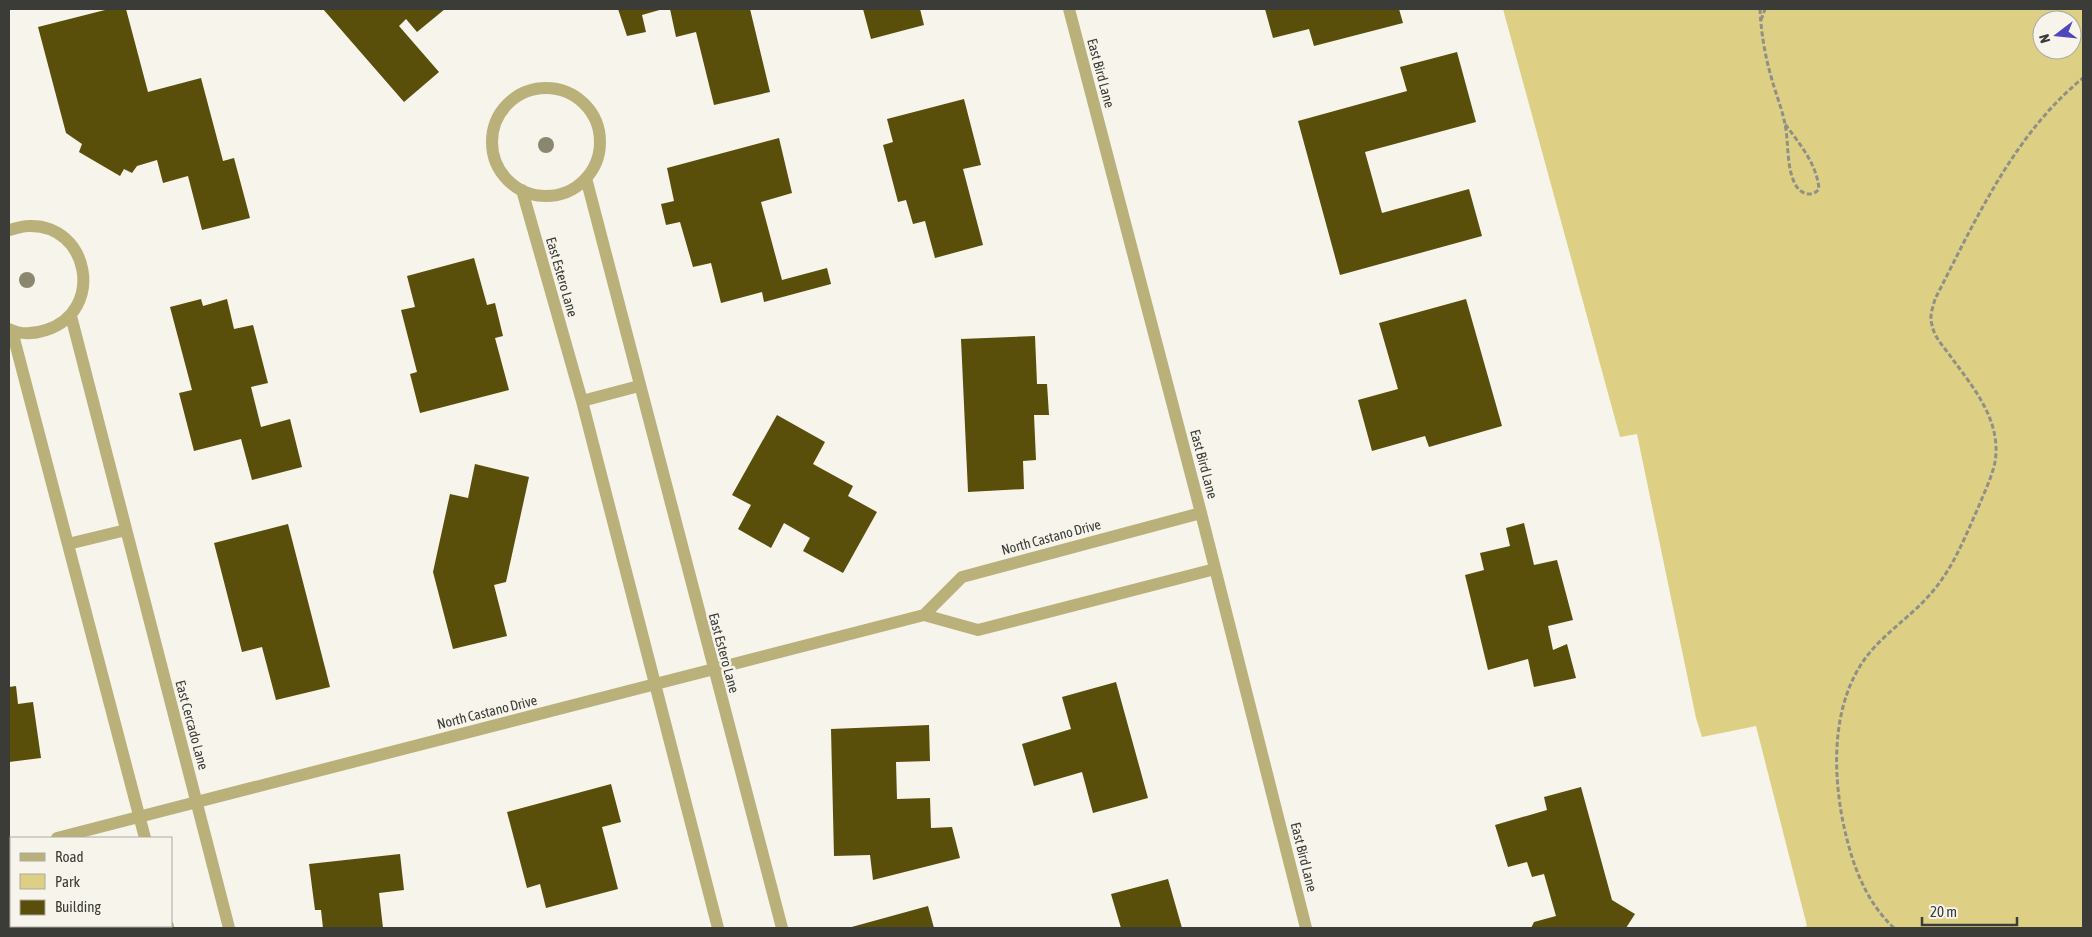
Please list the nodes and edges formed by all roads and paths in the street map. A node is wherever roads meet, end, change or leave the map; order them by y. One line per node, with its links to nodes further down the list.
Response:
1 (1069, 9): 14 (street, East Bird Lane)
2 (1760, 9): 4 (path)
3 (1765, 9): 4 (path)
4 (1760, 22): 6 (path)
5 (2083, 78): 29 (path)
6 (1785, 124): 6 (path)
7 (586, 178): 8 (street); 8 (street); 12 (street, East Estero Lane)
8 (522, 190): 13 (street, East Estero Lane)
9 (9, 230): 10 (street)
10 (71, 316): 11 (street); 15 (street, East Cercado Lane)
11 (10, 330): 16 (street)
12 (639, 386): 13 (street); 19 (street, East Estero Lane)
13 (582, 402): 20 (street, East Estero Lane)
14 (1201, 513): 17 (street, East Bird Lane); 18 (street, North Castano Drive)
15 (126, 530): 16 (street); 21 (street, East Cercado Lane)
16 (68, 544): 22 (street)
17 (1215, 569): 18 (street); 28 (street, East Bird Lane)
18 (924, 615): 19 (street, North Castano Drive)
19 (713, 670): 20 (street, North Castano Drive); 27 (street, East Estero Lane)
20 (656, 685): 21 (street, North Castano Drive); 26 (street, East Estero Lane)
21 (197, 801): 22 (street, North Castano Drive); 25 (street, East Cercado Lane)
22 (139, 816): 23 (street, North Castano Drive); 24 (street)
23 (61, 837)
24 (145, 837)
25 (229, 928)
26 (718, 928)
27 (782, 928)
28 (1306, 928)
29 (1894, 928)

